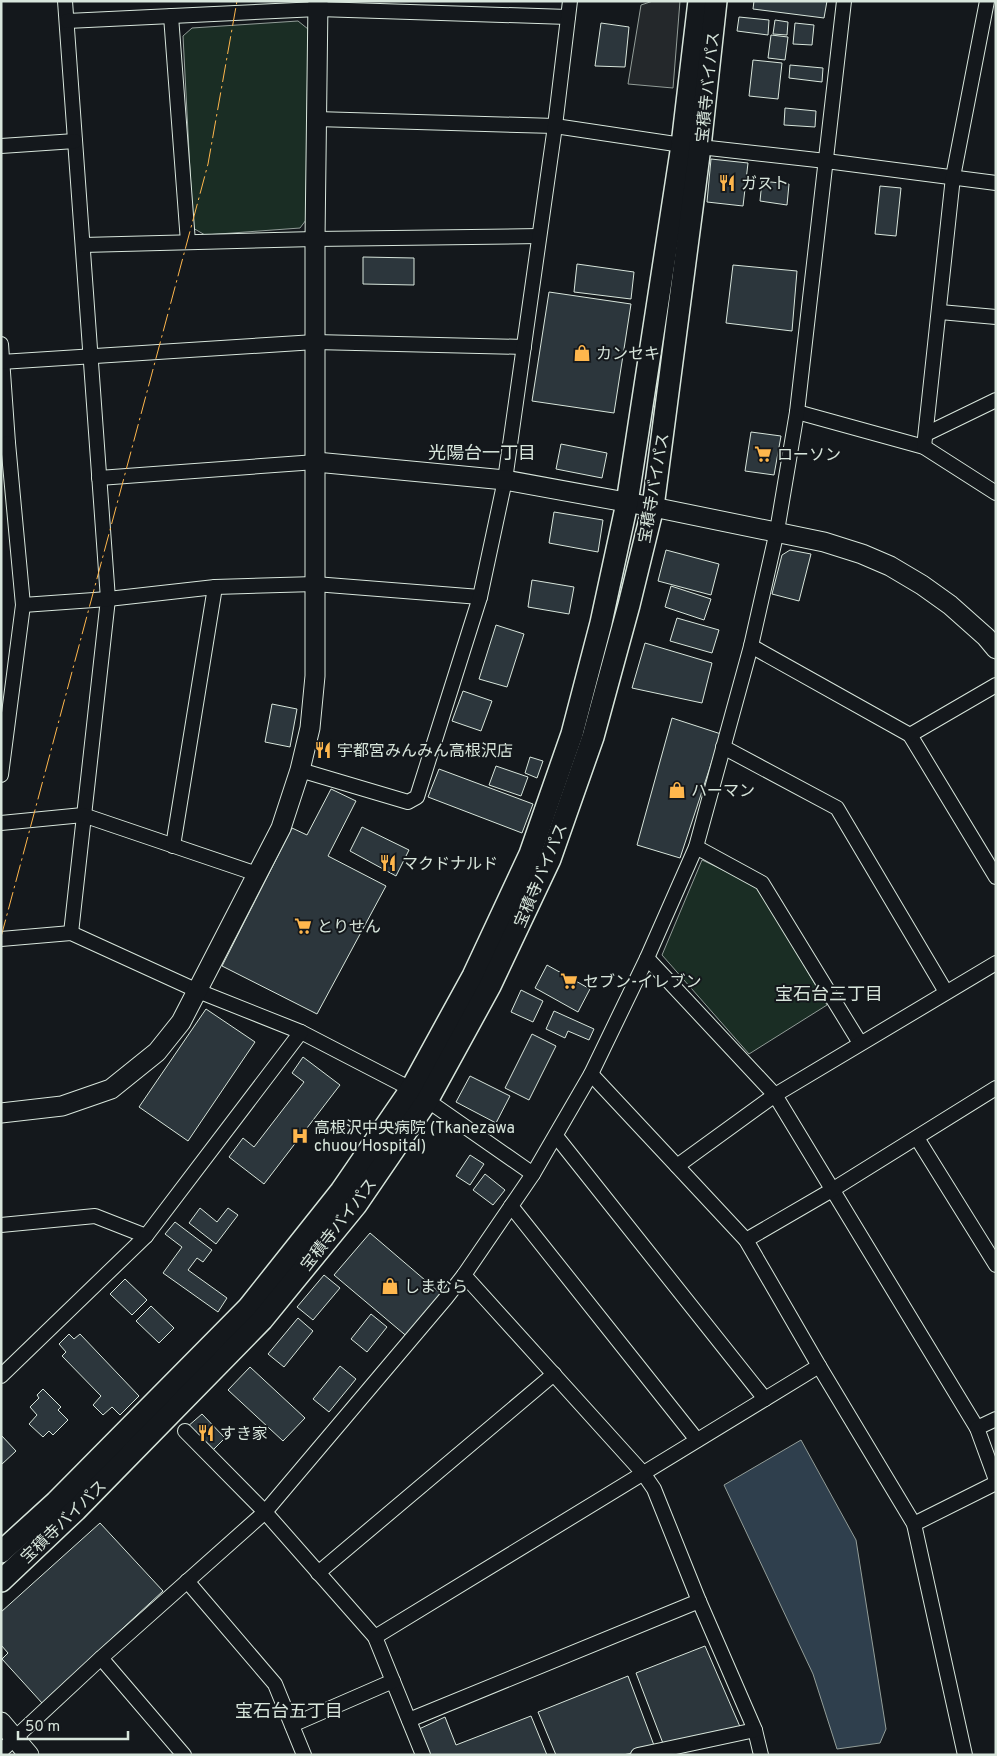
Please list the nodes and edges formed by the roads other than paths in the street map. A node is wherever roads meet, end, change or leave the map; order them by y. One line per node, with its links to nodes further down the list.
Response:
1 (65, 1): 10 (street)
2 (570, 1): 9 (street)
3 (699, 1): 15 (main road, 宝積寺バイパス)
4 (716, 1): 15 (main road, 宝積寺バイパス)
5 (844, 1): 16 (street)
6 (987, 1): 17 (street)
7 (318, 5): 8 (street); 9 (street); 11 (street)
8 (171, 16): 10 (street); 21 (street)
9 (568, 17): 12 (street)
10 (67, 21): 13 (street)
11 (316, 120): 12 (street); 20 (street)
12 (556, 126): 15 (street); 19 (street)
13 (75, 141): 14 (street); 22 (street)
14 (1, 146)
15 (691, 146): 16 (street); 38 (main road, 宝積寺バイパス); 39 (main road, 宝積寺バイパス)
16 (826, 161): 17 (street); 31 (street)
17 (953, 177): 18 (street); 23 (street)
18 (996, 183)
19 (539, 236): 20 (street); 27 (street)
20 (315, 239): 21 (street); 25 (street)
21 (188, 242): 22 (street)
22 (83, 245): 28 (street)
23 (940, 312): 24 (street); 32 (street)
24 (996, 318)
25 (315, 342): 27 (street); 28 (street); 34 (street)
26 (1, 344): 29 (street)
27 (524, 347): 36 (street)
28 (91, 356): 29 (street); 35 (street)
29 (2, 362): 33 (street)
30 (996, 400): 32 (street)
31 (797, 412): 32 (street); 40 (street)
32 (925, 440): 37 (street)
33 (5, 443): 45 (street)
34 (316, 462): 35 (street); 36 (street); 41 (street)
35 (99, 478): 44 (street)
36 (505, 480): 38 (street); 43 (street)
37 (995, 492)
38 (627, 503): 39 (street); 69 (main road, 宝積寺バイパス)
39 (653, 507): 40 (street); 69 (main road, 宝積寺バイパス)
40 (777, 531): 46 (street); 47 (street)
41 (315, 584): 42 (street); 43 (street); 51 (street)
42 (215, 587): 44 (street); 55 (street)
43 (480, 597): 51 (street)
44 (108, 600): 45 (street); 53 (street)
45 (23, 605): 52 (street)
46 (751, 646): 49 (street); 50 (street)
47 (996, 649)
48 (996, 685): 49 (street)
49 (910, 735): 58 (street)
50 (723, 747): 56 (street); 64 (street)
51 (300, 770): 57 (street)
52 (1, 774)
53 (83, 815): 54 (street); 55 (street); 59 (street)
54 (1, 823)
55 (173, 846): 57 (street)
56 (696, 847): 61 (street); 66 (street)
57 (257, 874): 63 (street)
58 (996, 877)
59 (71, 933): 60 (street); 63 (street)
60 (1, 939)
61 (647, 958): 67 (street); 70 (street)
62 (996, 963): 64 (street)
63 (198, 991): 65 (street); 71 (street)
64 (946, 992): 66 (street)
65 (301, 1032): 69 (street); 79 (street)
66 (860, 1043): 70 (street)
67 (591, 1074): 72 (street); 74 (street)
68 (996, 1088): 73 (street)
69 (419, 1095): 75 (street); 95 (main road, 宝積寺バイパス); 97 (main road, 宝積寺バイパス)
70 (775, 1095): 74 (street); 76 (street)
71 (1, 1113)
72 (556, 1136): 75 (street); 86 (street)
73 (917, 1138): 76 (street); 81 (street)
74 (677, 1166): 80 (street)
75 (533, 1174): 77 (street)
76 (832, 1190): 80 (street); 88 (street)
77 (511, 1206): 82 (street); 90 (street)
78 (1, 1225): 79 (street)
79 (146, 1236): 85 (street)
80 (746, 1240): 83 (street)
81 (996, 1265)
82 (464, 1275): 84 (street); 93 (street)
83 (819, 1366): 86 (street); 94 (street)
84 (554, 1374): 91 (street); 96 (street)
85 (1, 1376)
86 (765, 1399): 90 (street)
87 (996, 1419): 88 (street)
88 (976, 1428): 92 (street)
89 (185, 1430): 93 (street)
90 (697, 1440): 91 (street)
91 (643, 1473): 99 (street); 100 (street)
92 (996, 1482): 94 (street)
93 (265, 1512): 96 (street); 98 (street)
94 (914, 1524): 115 (street)
95 (1, 1552)
96 (318, 1573): 100 (street)
97 (1, 1581)
98 (187, 1581): 101 (street); 105 (street)
99 (699, 1601): 103 (street); 106 (street)
100 (375, 1637): 102 (street)
101 (100, 1658): 107 (street); 110 (street)
102 (393, 1681): 103 (street); 105 (street)
103 (409, 1720): 112 (street)
104 (1, 1722): 107 (street)
105 (292, 1724): 111 (street)
106 (755, 1730): 113 (street); 114 (street)
107 (16, 1738): 108 (street); 109 (street)
108 (1, 1751)
109 (29, 1755)
110 (184, 1755)
111 (304, 1755)
112 (423, 1755)
113 (638, 1755)
114 (760, 1755)
115 (965, 1755)

